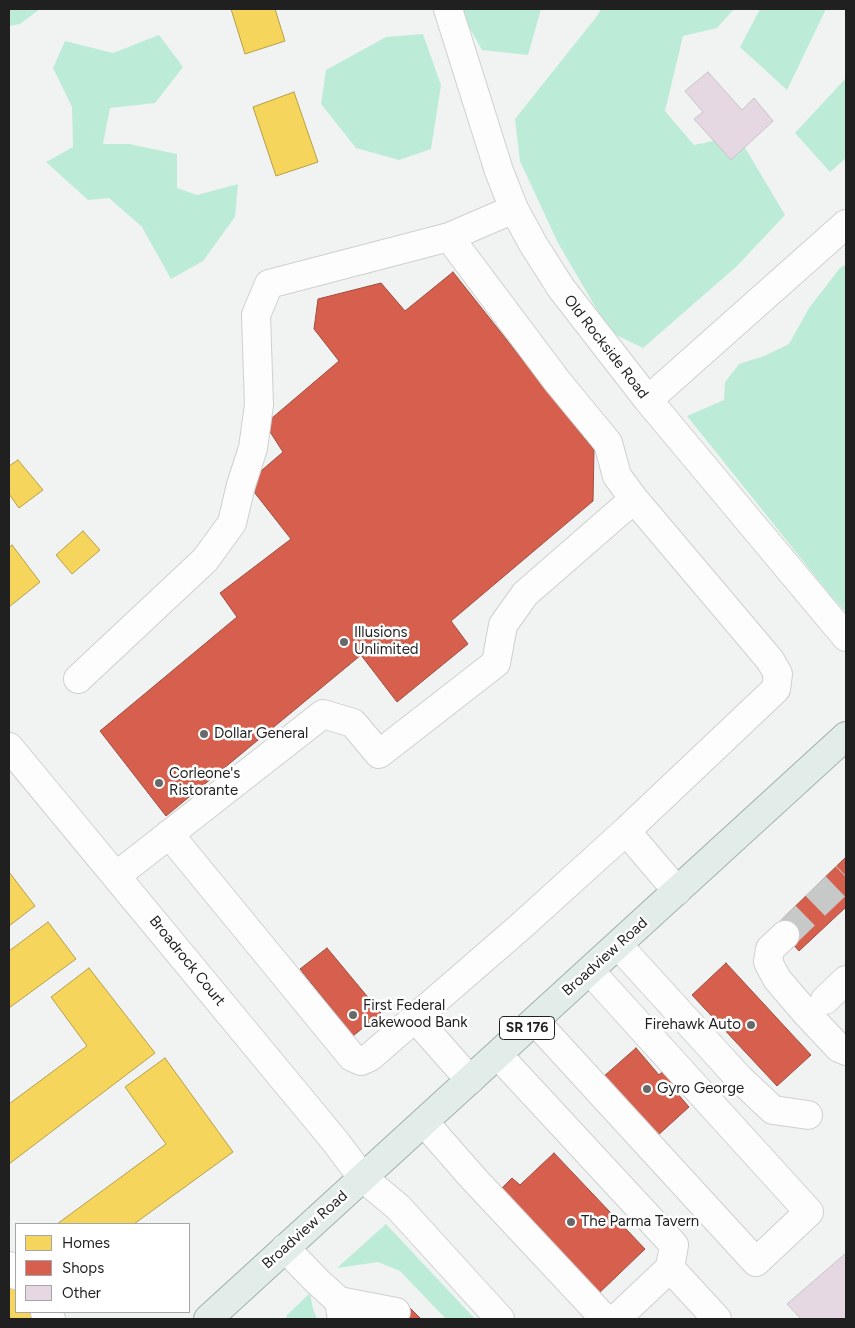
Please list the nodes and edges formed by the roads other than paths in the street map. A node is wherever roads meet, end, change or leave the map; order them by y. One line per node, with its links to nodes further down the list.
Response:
1 (448, 9): 2 (street, Old Rockside Road)
2 (514, 209): 4 (street); 5 (street, Old Rockside Road)
3 (846, 224): 5 (street)
4 (448, 237): 6 (street); 8 (street)
5 (648, 400): 7 (street, Old Rockside Road)
6 (634, 499): 11 (street); 12 (street)
7 (846, 638)
8 (78, 679)
9 (846, 736): 14 (main road, Broadview Road / SR 176)
10 (9, 747): 13 (street, Broadrock Court)
11 (626, 831): 14 (street); 20 (street)
12 (168, 834): 13 (street); 20 (street)
13 (116, 876): 27 (street, Broadrock Court)
14 (677, 891): 16 (main road, Broadview Road / SR 176)
15 (785, 935): 22 (street)
16 (618, 945): 17 (main road, Broadview Road / SR 176); 25 (street)
17 (590, 971): 21 (main road, Broadview Road / SR 176); 21 (street)
18 (846, 980): 19 (street)
19 (825, 1000)
20 (415, 1018): 24 (street)
21 (535, 1020): 23 (main road, Broadview Road / SR 176)
22 (846, 1051)
23 (498, 1055): 24 (main road, Broadview Road / SR 176); 29 (street)
24 (470, 1080): 26 (main road, Broadview Road / SR 176)
25 (808, 1115)
26 (424, 1122): 27 (main road, Broadview Road / SR 176); 34 (street)
27 (362, 1178): 28 (main road, Broadview Road / SR 176); 33 (street, Broadrock Court)
28 (285, 1248): 30 (street); 32 (main road, Broadview Road / SR 176)
29 (670, 1268): 35 (street); 36 (street)
30 (340, 1310): 31 (street)
31 (396, 1312)
32 (208, 1319)
33 (500, 1319)
34 (604, 1319)
35 (616, 1319)
36 (718, 1319)

